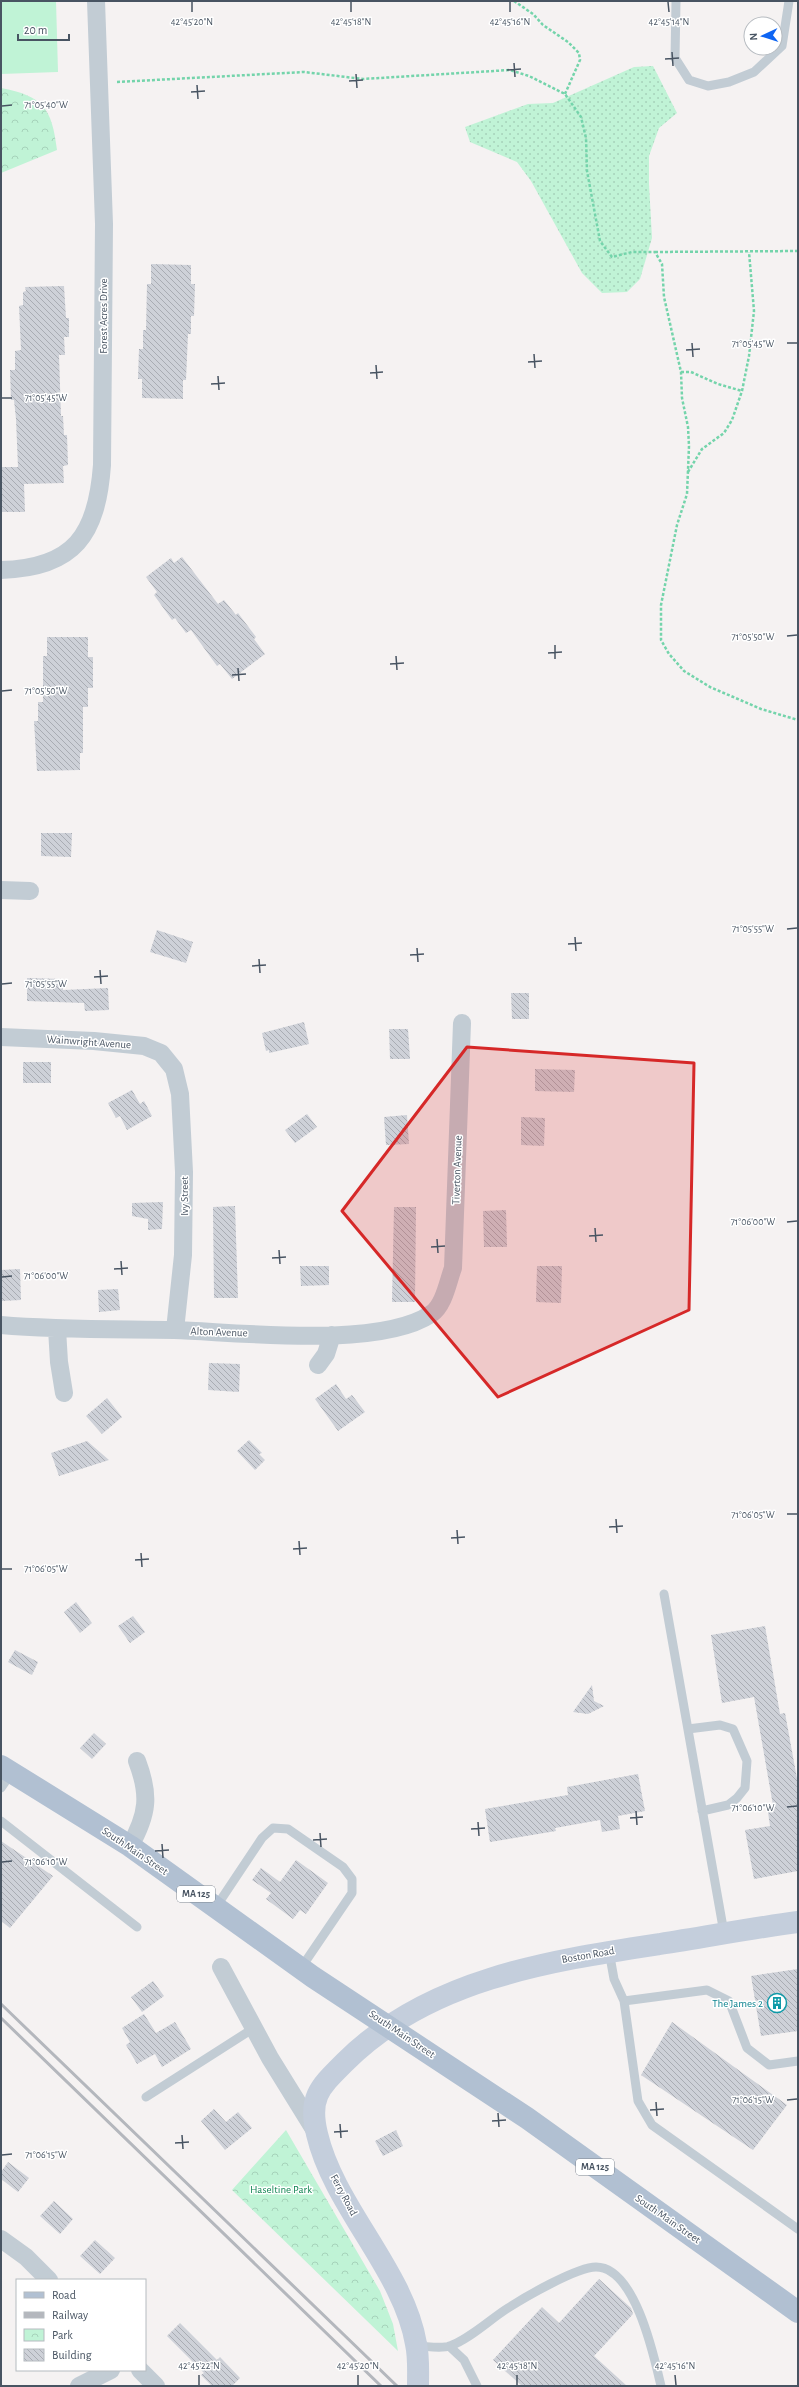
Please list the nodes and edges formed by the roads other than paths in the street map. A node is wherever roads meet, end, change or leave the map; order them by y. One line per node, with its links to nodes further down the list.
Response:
1 (96, 1): 4 (street, Forest Acres Drive)
2 (676, 1): 3 (lane)
3 (789, 1)
4 (1, 570)
5 (1, 890): 6 (street)
6 (30, 891)
7 (462, 1023): 10 (street, Tiverton Avenue)
8 (1, 1037): 9 (street, Wainwright Avenue)
9 (170, 1063): 13 (street, Ivy Street)
10 (433, 1313): 14 (street, Alton Avenue)
11 (1, 1325): 12 (street, Alton Avenue)
12 (57, 1329): 13 (street, Alton Avenue); 16 (street)
13 (175, 1330): 14 (street, Alton Avenue)
14 (332, 1335): 15 (street)
15 (318, 1365)
16 (64, 1393)
17 (664, 1594): 18 (lane)
18 (688, 1729): 21 (lane); 21 (lane)
19 (137, 1761): 23 (street)
20 (5, 1775): 23 (main road, South Main Street / MA 125)
21 (702, 1811): 27 (lane)
22 (1, 1821): 26 (lane)
23 (130, 1846): 24 (main road, South Main Street / MA 125)
24 (216, 1908): 30 (main road, South Main Street / MA 125); 30 (lane)
25 (798, 1922): 27 (street, Boston Road)
26 (136, 1927)
27 (724, 1933): 28 (street, Boston Road)
28 (608, 1951): 31 (lane); 32 (street, Boston Road)
29 (221, 1967): 33 (street)
30 (301, 1968): 32 (main road, South Main Street / MA 125)
31 (624, 2001): 34 (lane); 37 (lane)
32 (389, 2025): 36 (street, Ferry Road); 40 (main road, South Main Street / MA 125)
33 (254, 2028): 35 (lane); 36 (street)
34 (798, 2061)
35 (146, 2097)
36 (317, 2134): 41 (street, Ferry Road)
37 (798, 2229)
38 (1, 2239): 39 (street)
39 (48, 2279)
40 (798, 2312)
41 (416, 2346): 42 (lane); 47 (street, Ferry Road)
42 (449, 2346): 48 (lane); 49 (lane)
43 (109, 2371): 45 (street)
44 (141, 2371): 46 (street)
45 (79, 2386)
46 (156, 2386)
47 (418, 2386)
48 (477, 2386)
49 (661, 2386)

